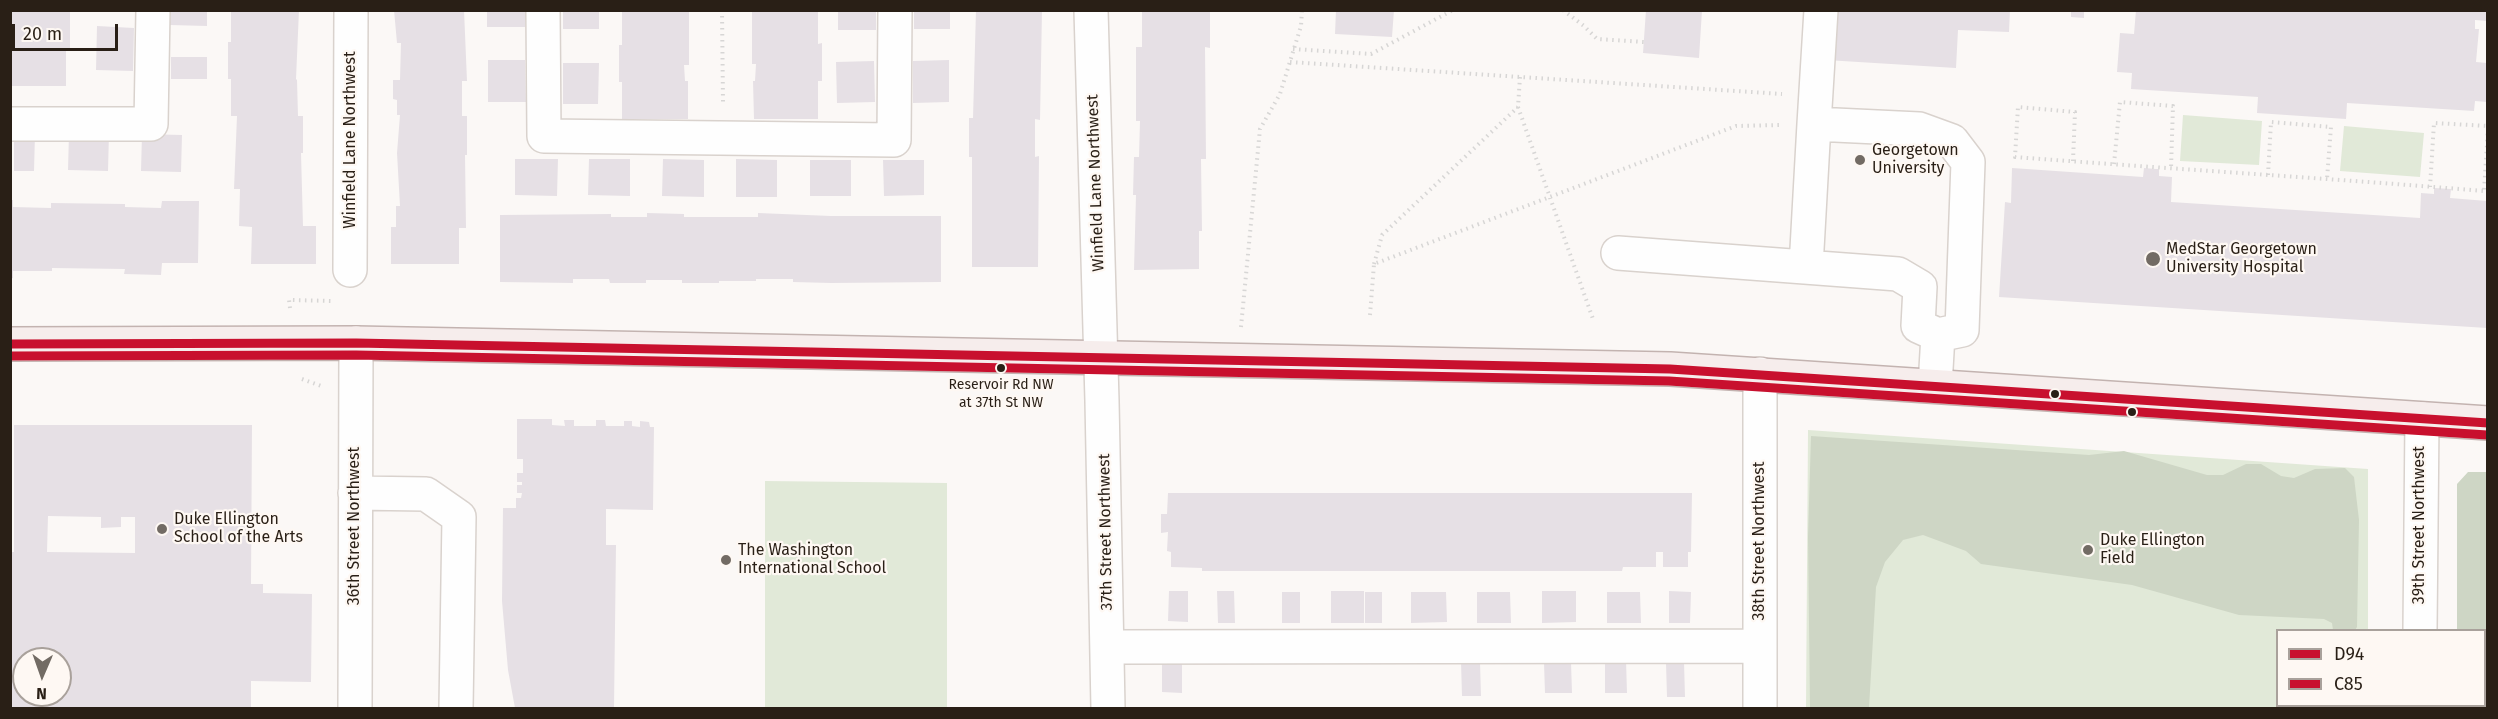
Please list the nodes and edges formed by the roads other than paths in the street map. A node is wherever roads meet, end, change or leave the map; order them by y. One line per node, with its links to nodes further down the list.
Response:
1 (153, 10): 8 (street)
2 (351, 10): 11 (street, Winfield Lane Northwest)
3 (543, 10): 4 (street)
4 (895, 10)
5 (1091, 10): 15 (street, Winfield Lane Northwest)
6 (1821, 10): 7 (street)
7 (1815, 110): 10 (street); 12 (street)
8 (10, 124)
9 (1618, 253): 10 (street)
10 (1806, 267): 12 (street)
11 (350, 270)
12 (1938, 335): 17 (street)
13 (356, 343): 14 (main road); 15 (main road); 20 (street, 36th Street Northwest)
14 (10, 344)
15 (1101, 356): 16 (main road); 23 (street, 37th Street Northwest)
16 (1760, 374): 17 (main road); 22 (street, 38th Street Northwest)
17 (1935, 386): 18 (main road)
18 (2421, 419): 19 (main road); 21 (street, 39th Street Northwest)
19 (2487, 423)
20 (356, 493): 24 (street, 36th Street Northwest); 25 (street)
21 (2420, 629)
22 (1760, 646): 23 (street); 27 (street, 38th Street Northwest)
23 (1108, 647): 26 (street, 37th Street Northwest)
24 (355, 708)
25 (456, 708)
26 (1108, 708)
27 (1760, 708)

